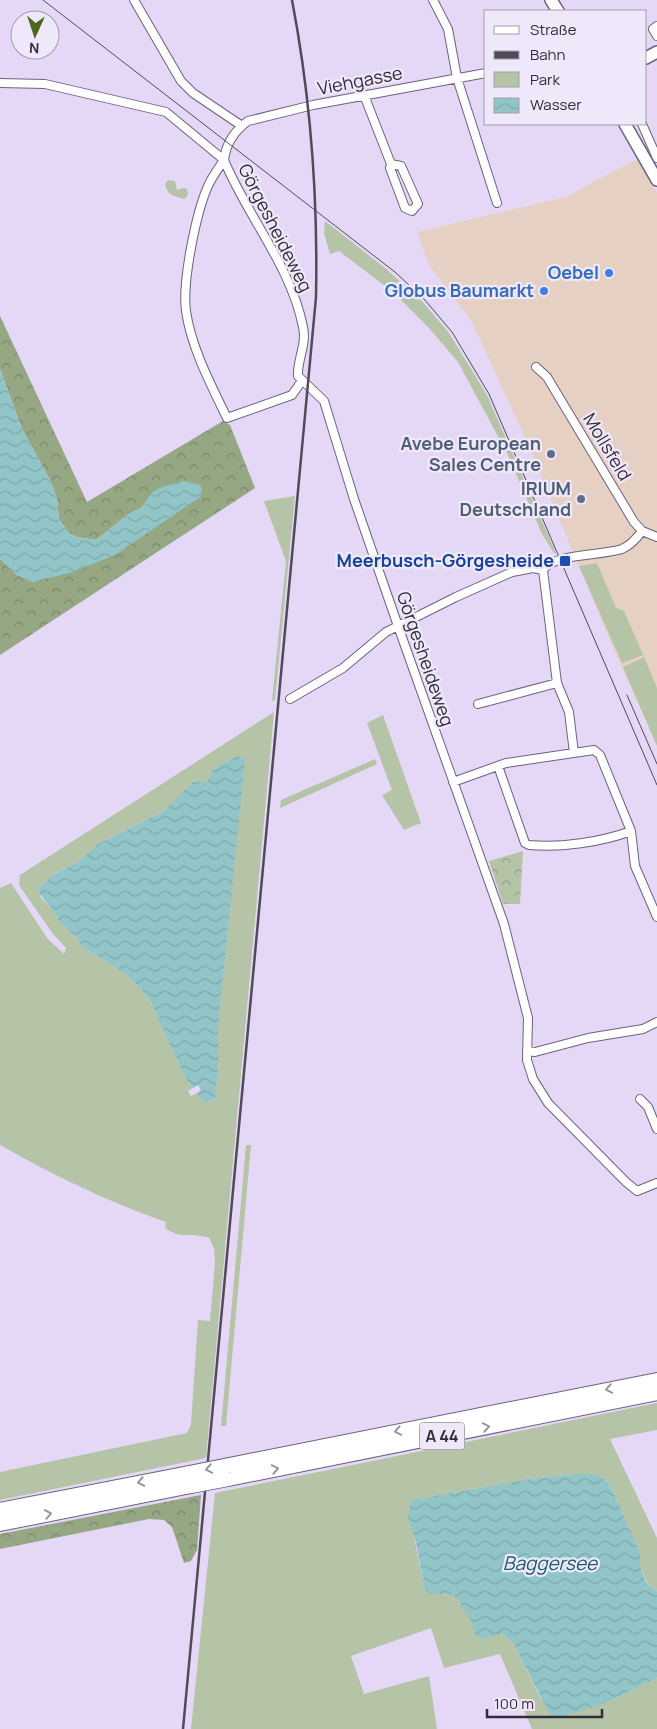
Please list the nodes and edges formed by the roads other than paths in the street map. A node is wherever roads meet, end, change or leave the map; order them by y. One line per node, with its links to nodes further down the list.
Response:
1 (134, 0): 10 (street)
2 (433, 0): 6 (street)
3 (657, 26): 4 (street)
4 (657, 36)
5 (484, 73): 6 (street, Viehgasse)
6 (457, 78): 8 (street, Viehgasse); 16 (street)
7 (0, 83): 13 (street)
8 (364, 95): 10 (street, Viehgasse); 14 (street)
9 (642, 125): 12 (street)
10 (242, 126): 13 (street, Görgesheideweg)
11 (627, 126): 15 (main road)
12 (657, 158)
13 (224, 160): 18 (street, Görgesheideweg); 18 (street)
14 (391, 164): 14 (street)
15 (657, 180)
16 (497, 203)
17 (536, 367): 19 (street, Mollsfeld)
18 (301, 382): 22 (street, Görgesheideweg)
19 (642, 531): 20 (street); 21 (street)
20 (657, 537)
21 (543, 570): 22 (street); 23 (street)
22 (398, 626): 24 (street); 28 (street, Görgesheideweg)
23 (557, 683): 25 (street); 26 (street)
24 (290, 699)
25 (478, 704)
26 (574, 753): 27 (street); 29 (street)
27 (498, 766): 28 (street); 29 (street)
28 (453, 782): 32 (street, Görgesheideweg)
29 (631, 831): 30 (street)
30 (657, 917)
31 (657, 1022): 32 (street)
32 (527, 1051): 35 (street, Görgesheideweg)
33 (640, 1099): 34 (street)
34 (657, 1130)
35 (657, 1183)
36 (657, 1380): 38 (highway, A 44, one-way to 38)
37 (657, 1393): 38 (highway, A 44, one-way to 37)
38 (229, 1472): 39 (highway, A 44, bridge)
39 (190, 1479): 40 (highway, A 44, one-way to 40); 41 (highway, A 44, one-way to 39)
40 (0, 1510)
41 (0, 1524)

